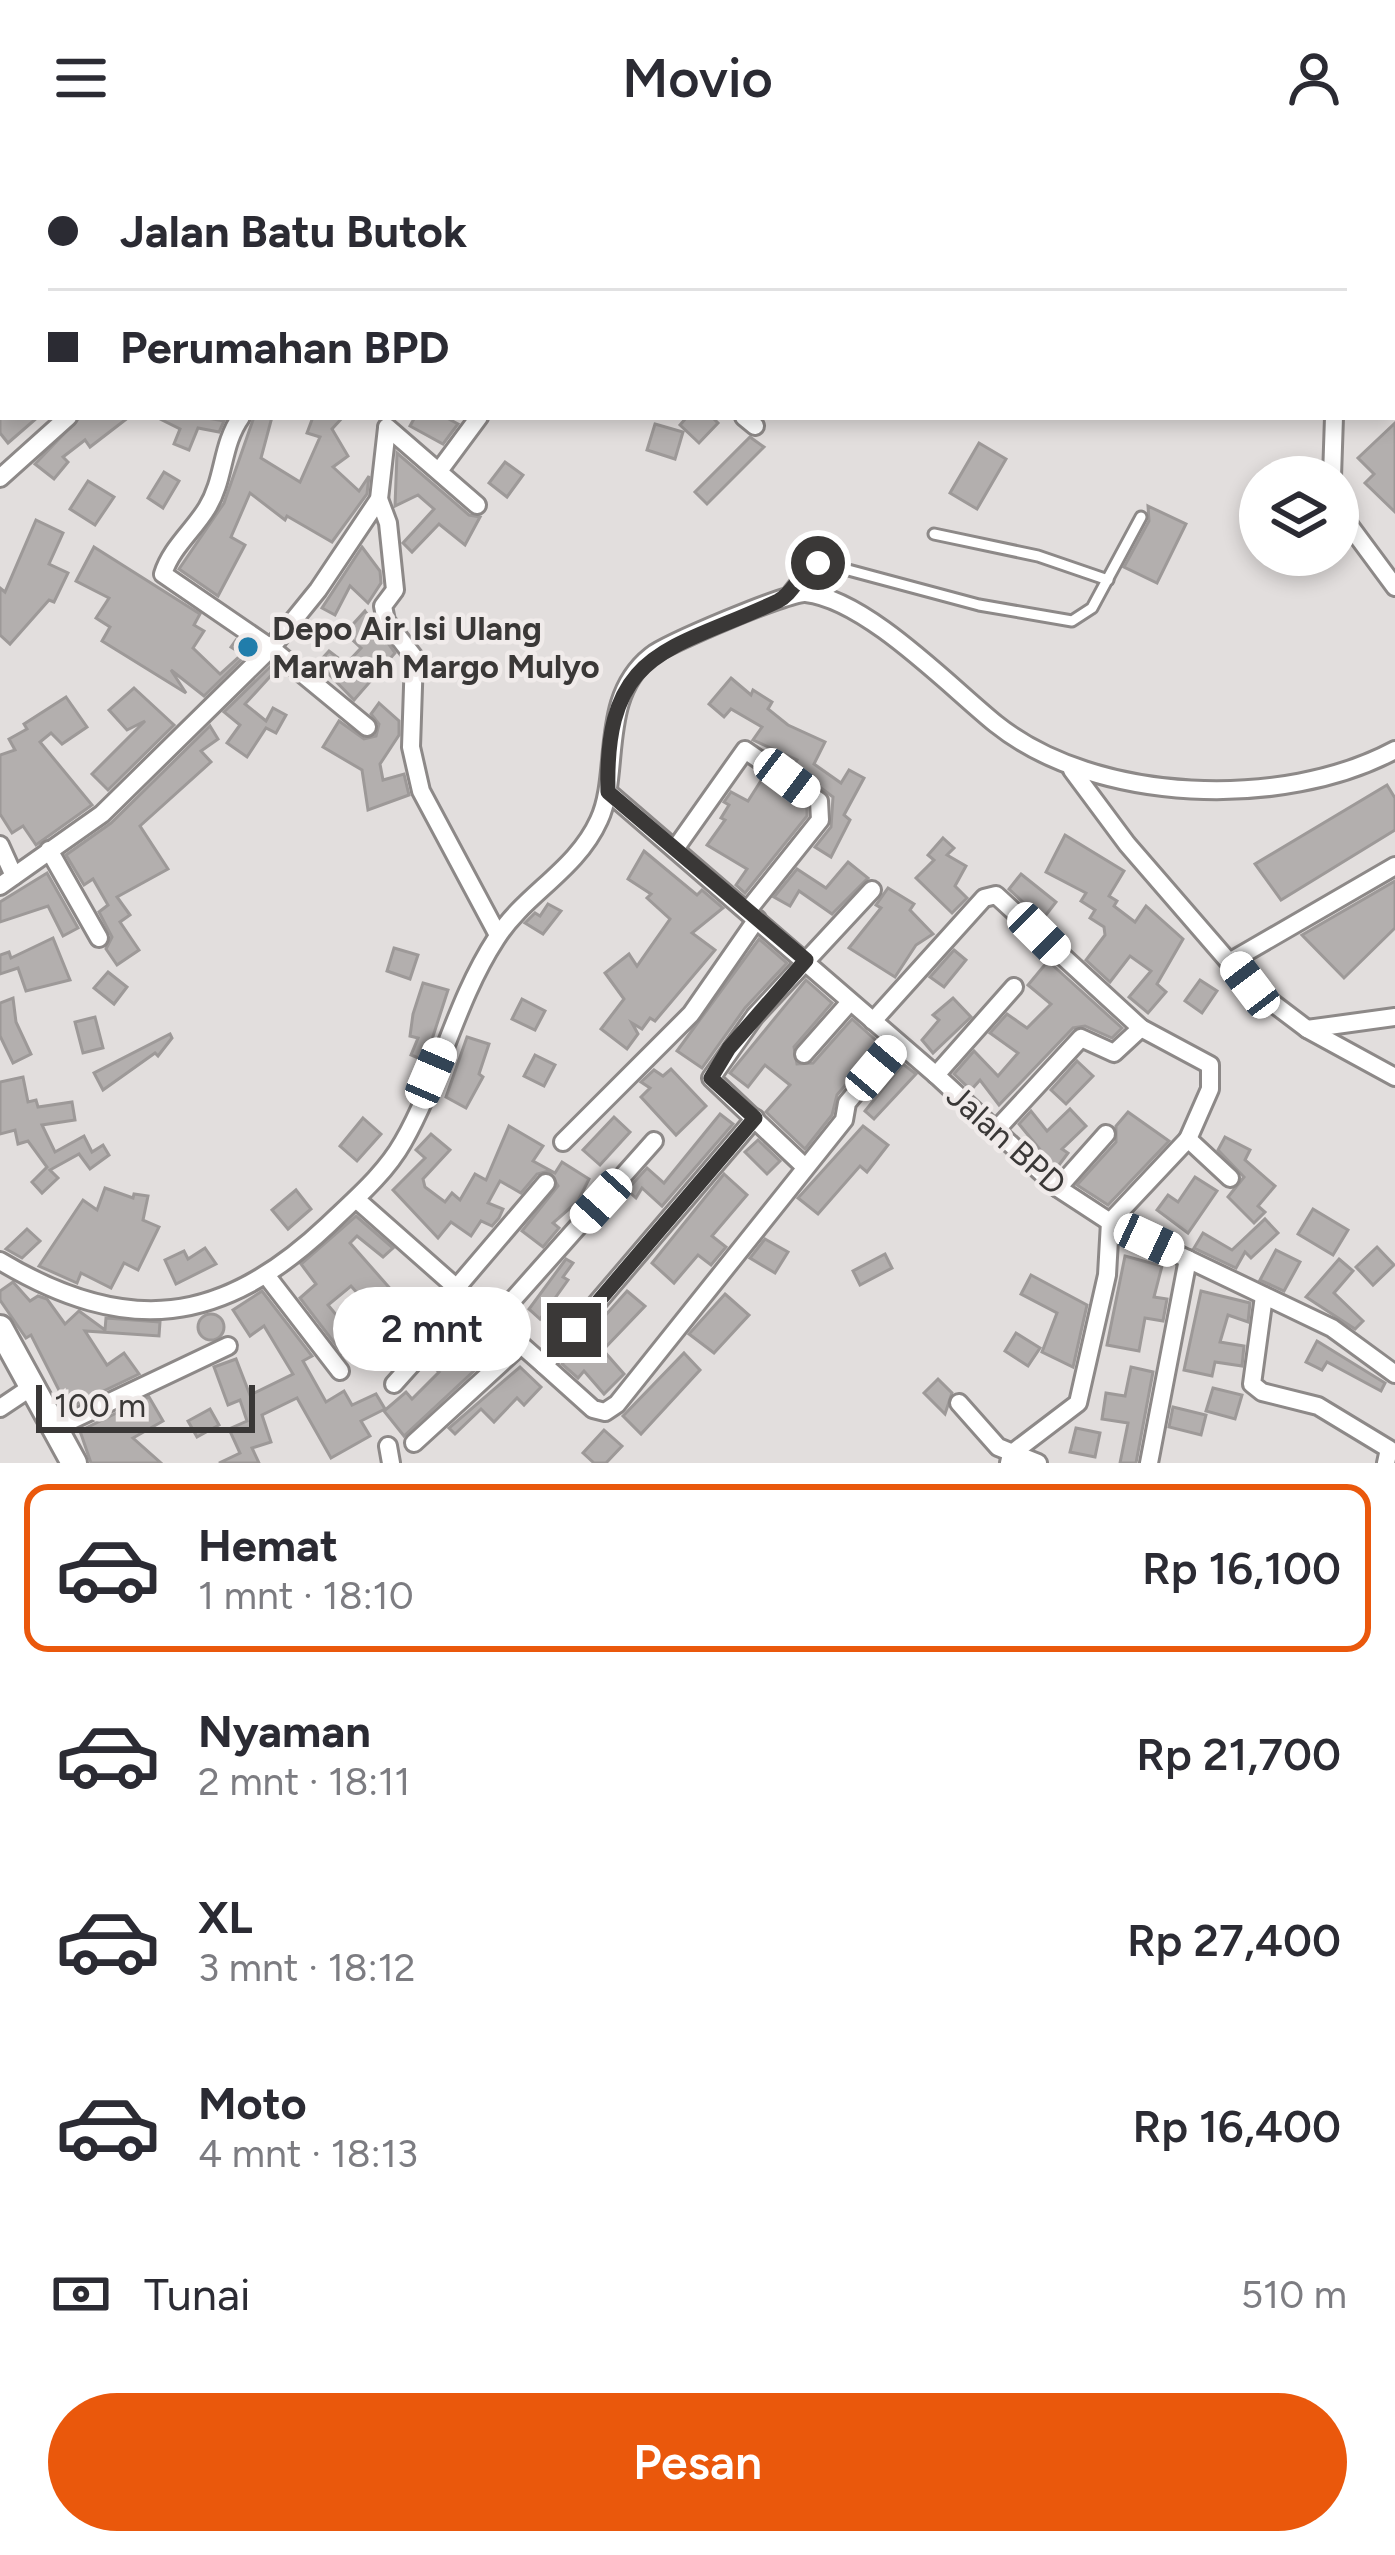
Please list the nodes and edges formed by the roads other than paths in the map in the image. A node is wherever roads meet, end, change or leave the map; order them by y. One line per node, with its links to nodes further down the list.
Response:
1 (65, 420): 8 (street)
2 (240, 420): 17 (street)
3 (477, 420): 7 (street)
4 (1334, 420): 6 (street)
5 (386, 422): 7 (street); 9 (street)
6 (1333, 456)
7 (439, 471): 10 (street)
8 (1, 476)
9 (379, 499): 17 (street); 29 (street)
10 (477, 505)
11 (1141, 517): 14 (lane)
12 (934, 534): 14 (lane)
13 (1359, 538): 15 (street)
14 (1108, 580): 16 (lane)
15 (1395, 587)
16 (782, 600): 20 (street); 21 (street)
17 (271, 648): 18 (street); 24 (street)
18 (367, 727)
19 (1395, 750): 20 (street)
20 (1072, 770): 32 (street)
21 (608, 792): 23 (street, Jalan BPD); 29 (street)
22 (0, 845): 26 (street)
23 (675, 849): 28 (street, Jalan BPD); 28 (street)
24 (49, 850): 26 (street); 30 (street)
25 (1395, 866): 32 (street)
26 (7, 881)
27 (872, 890): 31 (street)
28 (753, 914): 31 (street, Jalan BPD); 47 (street)
29 (498, 934): 53 (street)
30 (99, 938)
31 (806, 960): 34 (street, Jalan BPD); 43 (street)
32 (1232, 961): 38 (street)
33 (1014, 987): 41 (street)
34 (850, 1002): 36 (street, Jalan BPD); 40 (street)
35 (1395, 1017): 38 (street)
36 (873, 1022): 37 (street); 39 (street, Jalan BPD)
37 (1141, 1028): 44 (street); 46 (street)
38 (1307, 1029): 42 (street)
39 (897, 1043): 41 (street, Jalan BPD); 49 (street)
40 (804, 1054)
41 (936, 1075): 44 (street, Jalan BPD)
42 (1395, 1077)
43 (755, 1118): 49 (street); 64 (street)
44 (996, 1130): 52 (street, Jalan BPD)
45 (1106, 1134): 52 (street)
46 (1188, 1139): 50 (street); 54 (street)
47 (563, 1142)
48 (654, 1142): 60 (street)
49 (806, 1167): 64 (street)
50 (1230, 1178)
51 (546, 1183): 58 (street)
52 (1058, 1188): 54 (street, Jalan BPD)
53 (356, 1199): 57 (street); 58 (street)
54 (1110, 1222): 55 (street, Jalan BPD); 73 (street)
55 (1188, 1259): 59 (street, Jalan BPD); 76 (street)
56 (0, 1261): 57 (street)
57 (266, 1275): 65 (street)
58 (465, 1292): 60 (street); 67 (street)
59 (1264, 1296): 66 (street, Jalan BPD); 77 (street)
60 (494, 1321): 62 (street)
61 (0, 1328): 68 (main road)
62 (521, 1345): 64 (street); 72 (street)
63 (228, 1346): 71 (street)
64 (544, 1365)
65 (340, 1371)
66 (1395, 1374)
67 (394, 1384)
68 (31, 1388): 70 (street); 71 (main road)
69 (959, 1403): 73 (street)
70 (0, 1408)
71 (55, 1428): 74 (main road)
72 (414, 1443)
73 (1010, 1459): 75 (street)
74 (74, 1463)
75 (1038, 1463)
76 (1149, 1463)
77 (1386, 1463)

